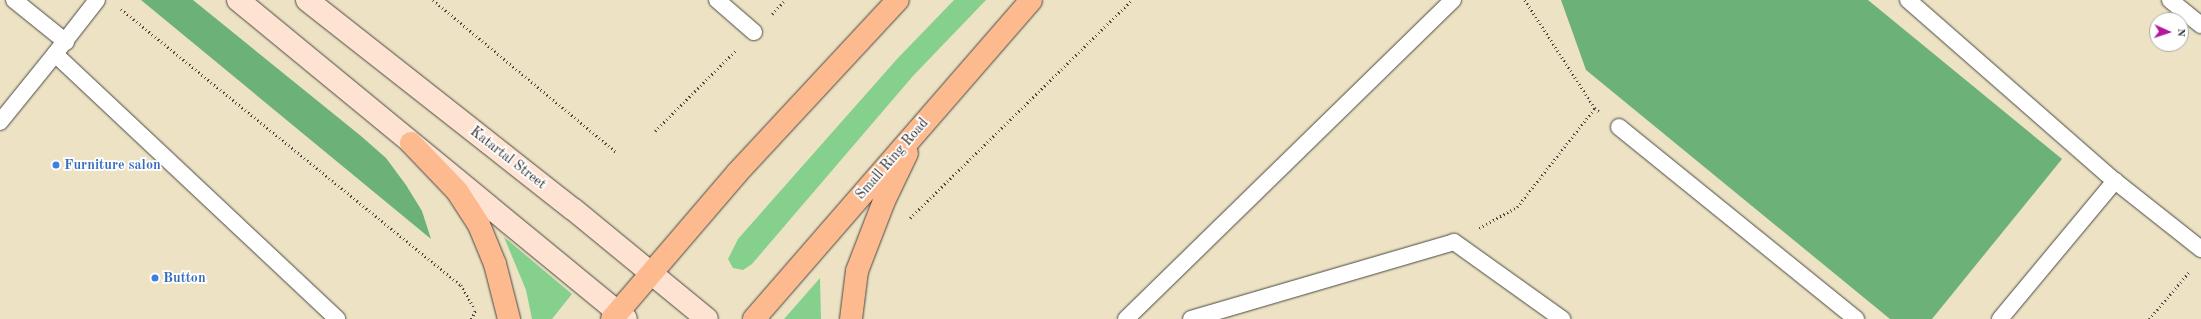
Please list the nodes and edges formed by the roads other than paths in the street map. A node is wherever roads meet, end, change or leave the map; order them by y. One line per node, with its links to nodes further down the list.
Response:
1 (14, 0): 13 (lane)
2 (97, 0): 13 (lane)
3 (238, 0): 18 (main road)
4 (307, 0): 21 (main road, Katartal Street)
5 (717, 0): 12 (lane)
6 (898, 0): 21 (highway)
7 (1031, 0): 17 (highway, Small Ring Road)
8 (1453, 0): 28 (lane)
9 (1908, 0): 19 (lane)
10 (2170, 0): 11 (lane)
11 (2201, 25)
12 (754, 32)
13 (66, 42): 14 (lane)
14 (56, 54): 15 (lane); 23 (lane)
15 (0, 122)
16 (1619, 127): 31 (lane)
17 (914, 134): 26 (highway, Small Ring Road); 27 (highway)
18 (411, 143): 22 (main road); 24 (highway)
19 (2115, 181): 20 (lane); 32 (lane)
20 (2201, 249)
21 (652, 273): 22 (highway); 25 (main road, Katartal Street)
22 (618, 317)
23 (337, 319)
24 (509, 319)
25 (707, 319)
26 (754, 319)
27 (851, 319)
28 (1126, 319)
29 (1191, 319): 30 (lane)
30 (1562, 319)
31 (1856, 319)
32 (2000, 319)

